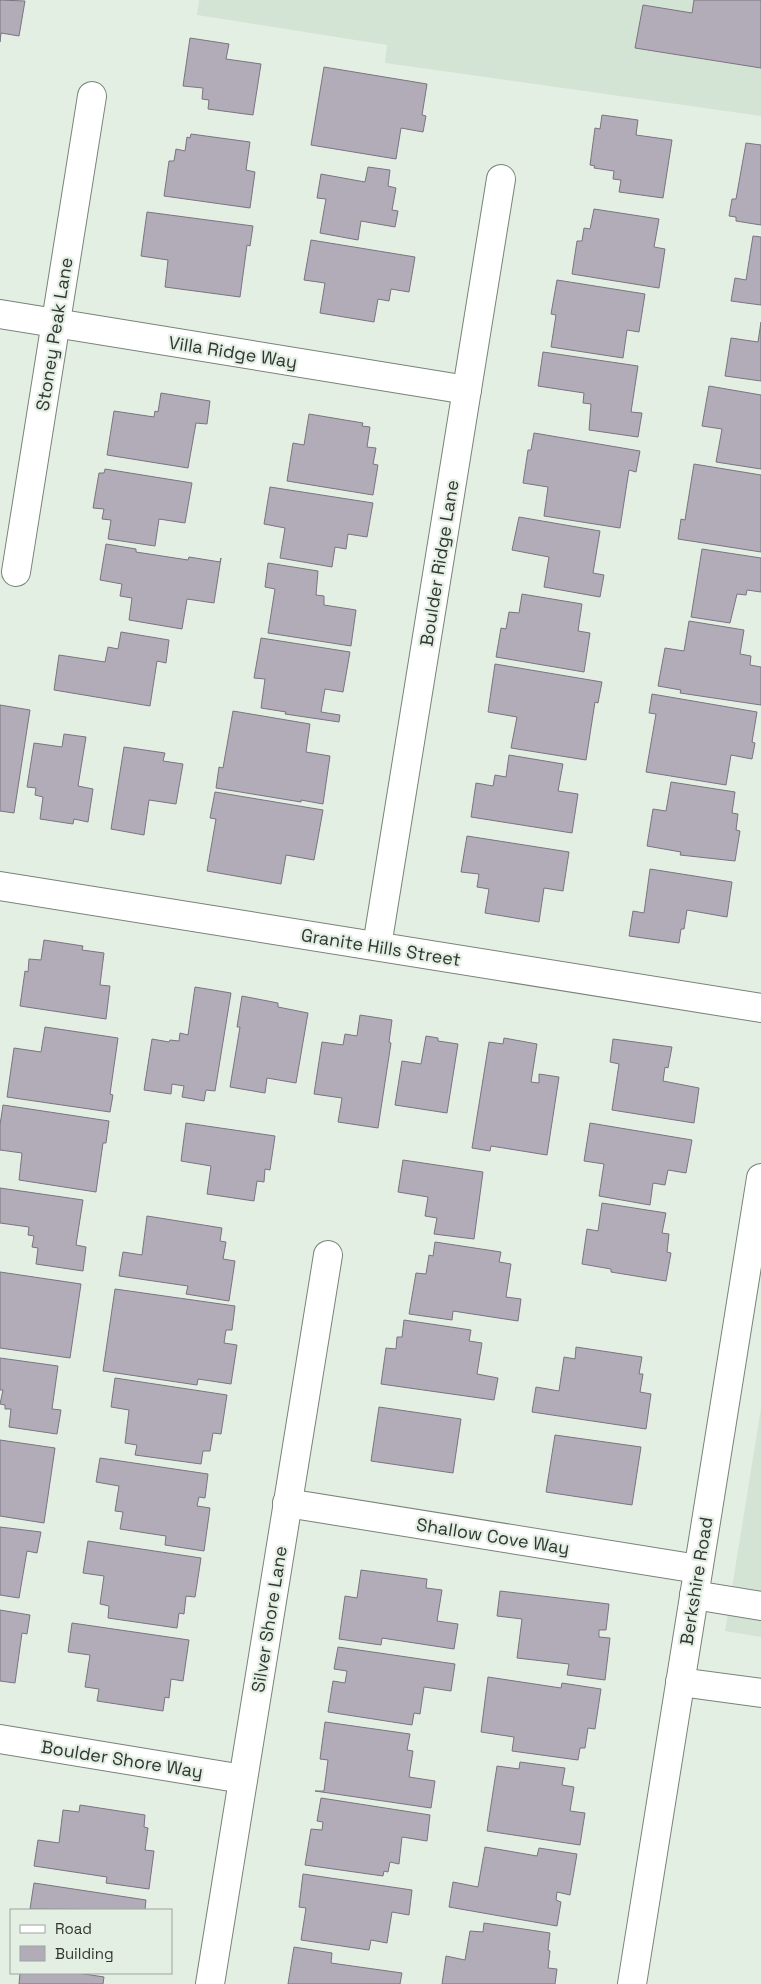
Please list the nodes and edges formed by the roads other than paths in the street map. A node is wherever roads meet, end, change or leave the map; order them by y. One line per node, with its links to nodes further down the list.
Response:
1 (92, 96): 4 (street, Stoney Peak Lane)
2 (500, 179): 5 (street, Boulder Ridge Lane)
3 (0, 314): 4 (street, Villa Ridge Way)
4 (56, 324): 5 (street, Villa Ridge Way); 6 (street, Stoney Peak Lane)
5 (467, 390): 8 (street, Boulder Ridge Lane)
6 (16, 572)
7 (0, 886): 8 (street, Granite Hills Street)
8 (377, 946): 9 (street, Granite Hills Street)
9 (761, 1008)
10 (761, 1178): 12 (street, Berkshire Road)
11 (328, 1255): 13 (street, Silver Shore Lane)
12 (752, 1293): 14 (street, Berkshire Road)
13 (287, 1503): 14 (street, Shallow Cove Way); 19 (street, Silver Shore Lane)
14 (696, 1582): 15 (street, Shallow Cove Way); 16 (street, Berkshire Road)
15 (761, 1606)
16 (680, 1682): 17 (street); 21 (street, Berkshire Road)
17 (761, 1693)
18 (0, 1739): 19 (street, Boulder Shore Way)
19 (243, 1779): 20 (street, Silver Shore Lane)
20 (210, 1984)
21 (632, 1984)

